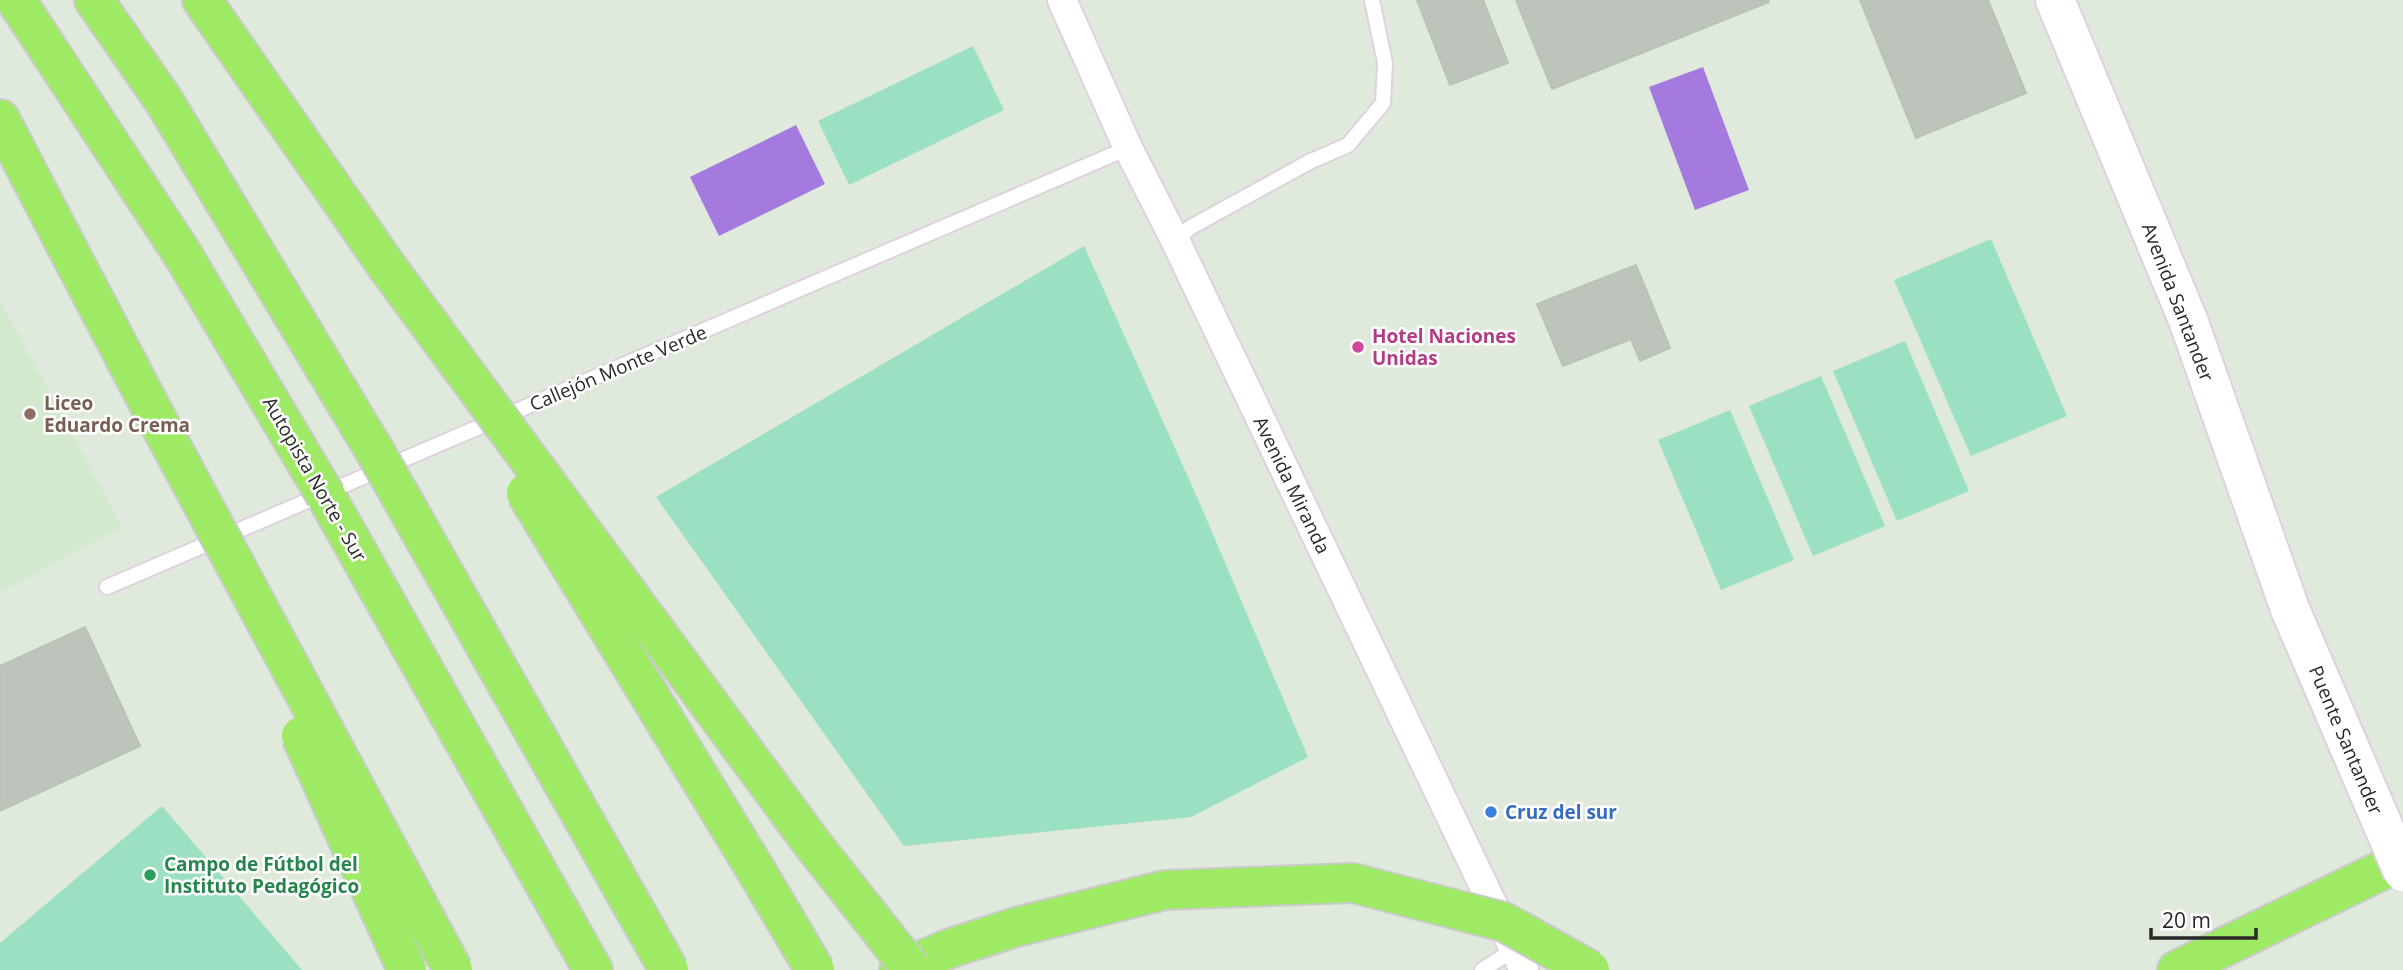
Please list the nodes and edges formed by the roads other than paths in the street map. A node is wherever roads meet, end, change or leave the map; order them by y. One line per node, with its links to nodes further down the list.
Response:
1 (16, 0): 19 (highway, Autopista Norte - Sur, bridge)
2 (94, 0): 20 (highway, bridge)
3 (202, 0): 10 (highway)
4 (1062, 0): 8 (street, Avenida Miranda)
5 (1372, 0): 9 (lane)
6 (2054, 0): 13 (street, Avenida Santander)
7 (0, 119): 11 (highway)
8 (1128, 148): 9 (street, Avenida Miranda); 12 (lane, Callejón Monte Verde)
9 (1175, 240): 16 (street, Avenida Miranda)
10 (388, 268): 21 (highway, bridge); 23 (highway, bridge)
11 (152, 410): 17 (highway, bridge); 18 (highway, bridge)
12 (107, 587)
13 (2290, 609): 15 (street, Puente Santander, bridge)
14 (2403, 860): 26 (highway)
15 (2403, 872)
16 (1520, 960): 24 (lane)
17 (407, 970)
18 (453, 970)
19 (593, 970)
20 (669, 970)
21 (815, 970)
22 (899, 970): 25 (highway, bridge)
23 (912, 970)
24 (1482, 970)
25 (1590, 970)
26 (2177, 970)

